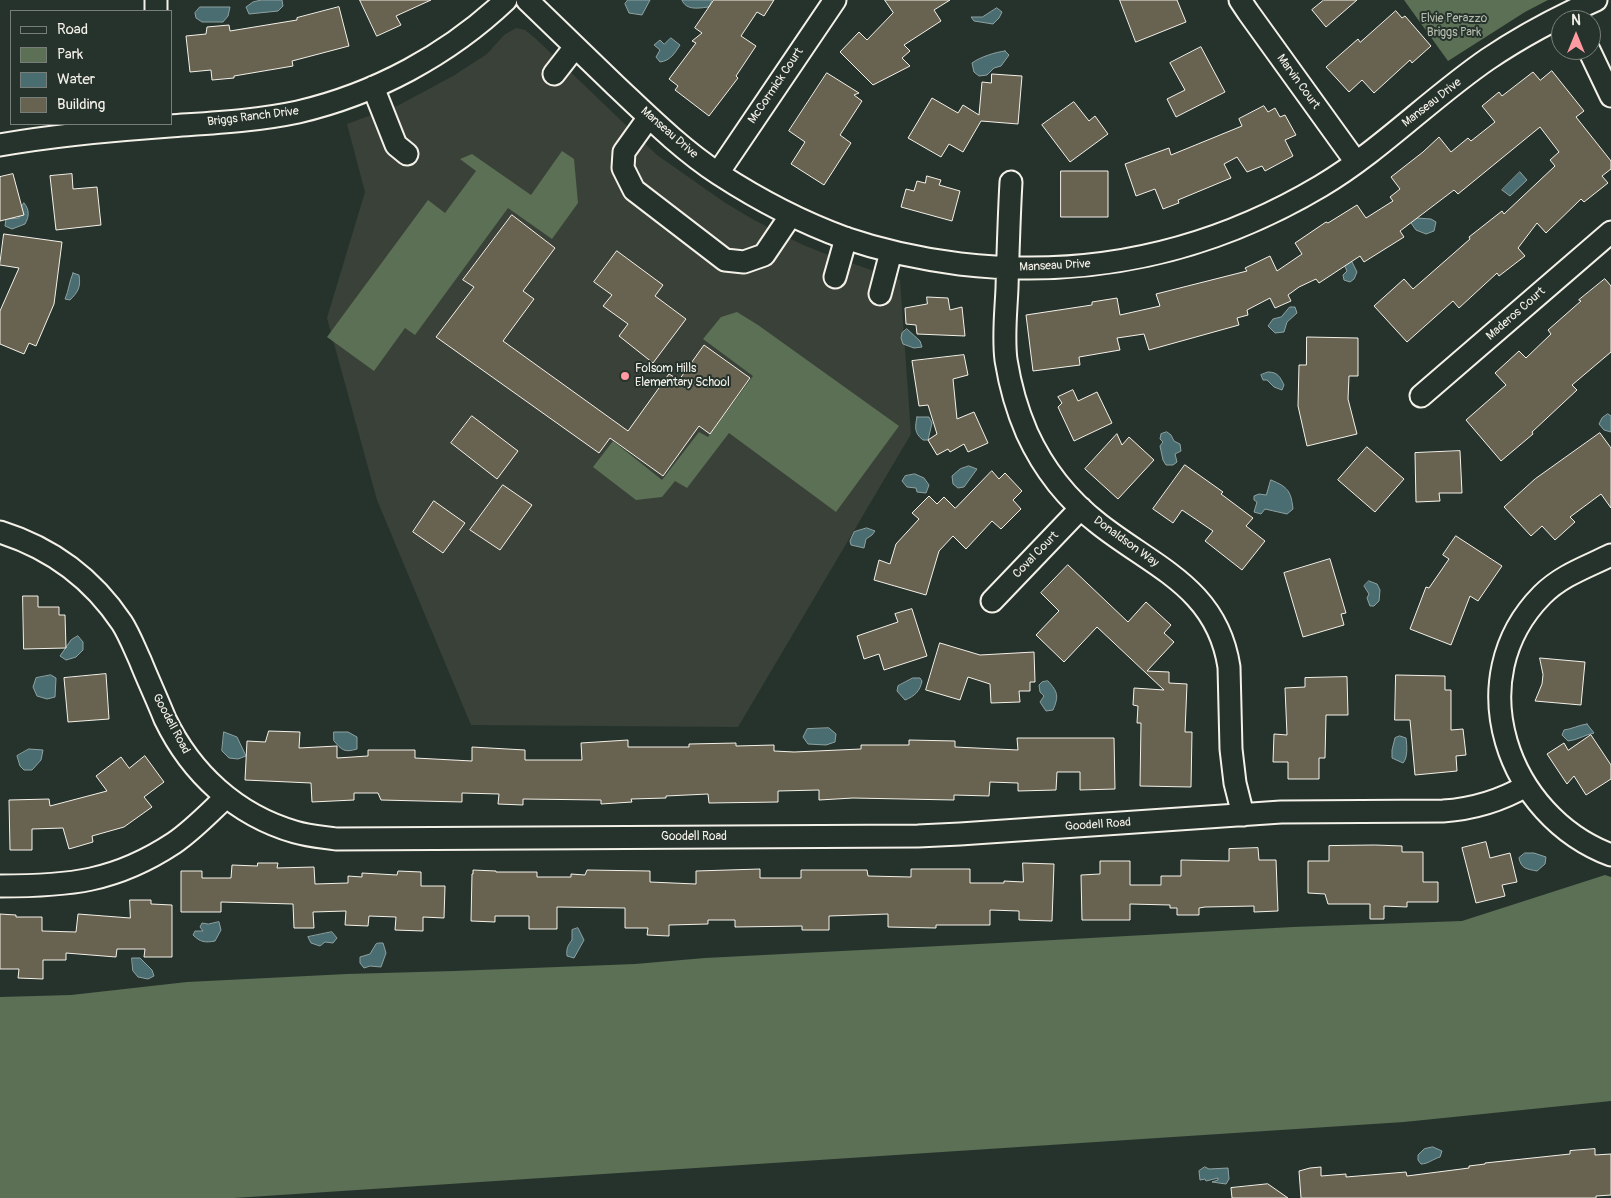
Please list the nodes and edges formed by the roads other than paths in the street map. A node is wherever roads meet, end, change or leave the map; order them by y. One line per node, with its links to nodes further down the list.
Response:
1 (506, 0): 11 (street, Briggs Ranch Drive)
2 (527, 0): 8 (street, Manseau Drive)
3 (835, 0): 19 (street, McCormick Court)
4 (1240, 0): 18 (street, Marvin Court)
5 (1596, 0): 6 (street, Manseau Drive)
6 (1573, 10)
7 (1551, 21): 18 (street, Manseau Drive)
8 (576, 47): 10 (street); 13 (street, Manseau Drive)
9 (1594, 60): 12 (street)
10 (554, 74)
11 (373, 87): 15 (street, Briggs Ranch Drive); 17 (street)
12 (1611, 96)
13 (649, 117): 19 (street, Manseau Drive); 21 (street)
14 (166, 125): 16 (street, Briggs Ranch Drive)
15 (172, 125)
16 (0, 145)
17 (406, 154)
18 (1356, 162): 25 (street, Manseau Drive)
19 (718, 173): 21 (street, Manseau Drive)
20 (1010, 182): 25 (street, Donaldson Way)
21 (791, 215): 23 (street, Manseau Drive)
22 (1611, 232): 28 (street, Maderos Court)
23 (846, 238): 24 (street, Manseau Drive); 26 (street)
24 (891, 252): 25 (street, Manseau Drive); 27 (street)
25 (1007, 268): 29 (street, Donaldson Way)
26 (834, 277)
27 (880, 294)
28 (1421, 396)
29 (1081, 508): 32 (street, Coval Court); 35 (street, Donaldson Way)
30 (0, 532): 34 (street, Goodell Road)
31 (1611, 556): 33 (street)
32 (992, 601)
33 (1526, 786): 35 (street, Goodell Road); 36 (street)
34 (226, 797): 35 (street, Goodell Road); 37 (street)
35 (1243, 815)
36 (1611, 855)
37 (0, 886)

